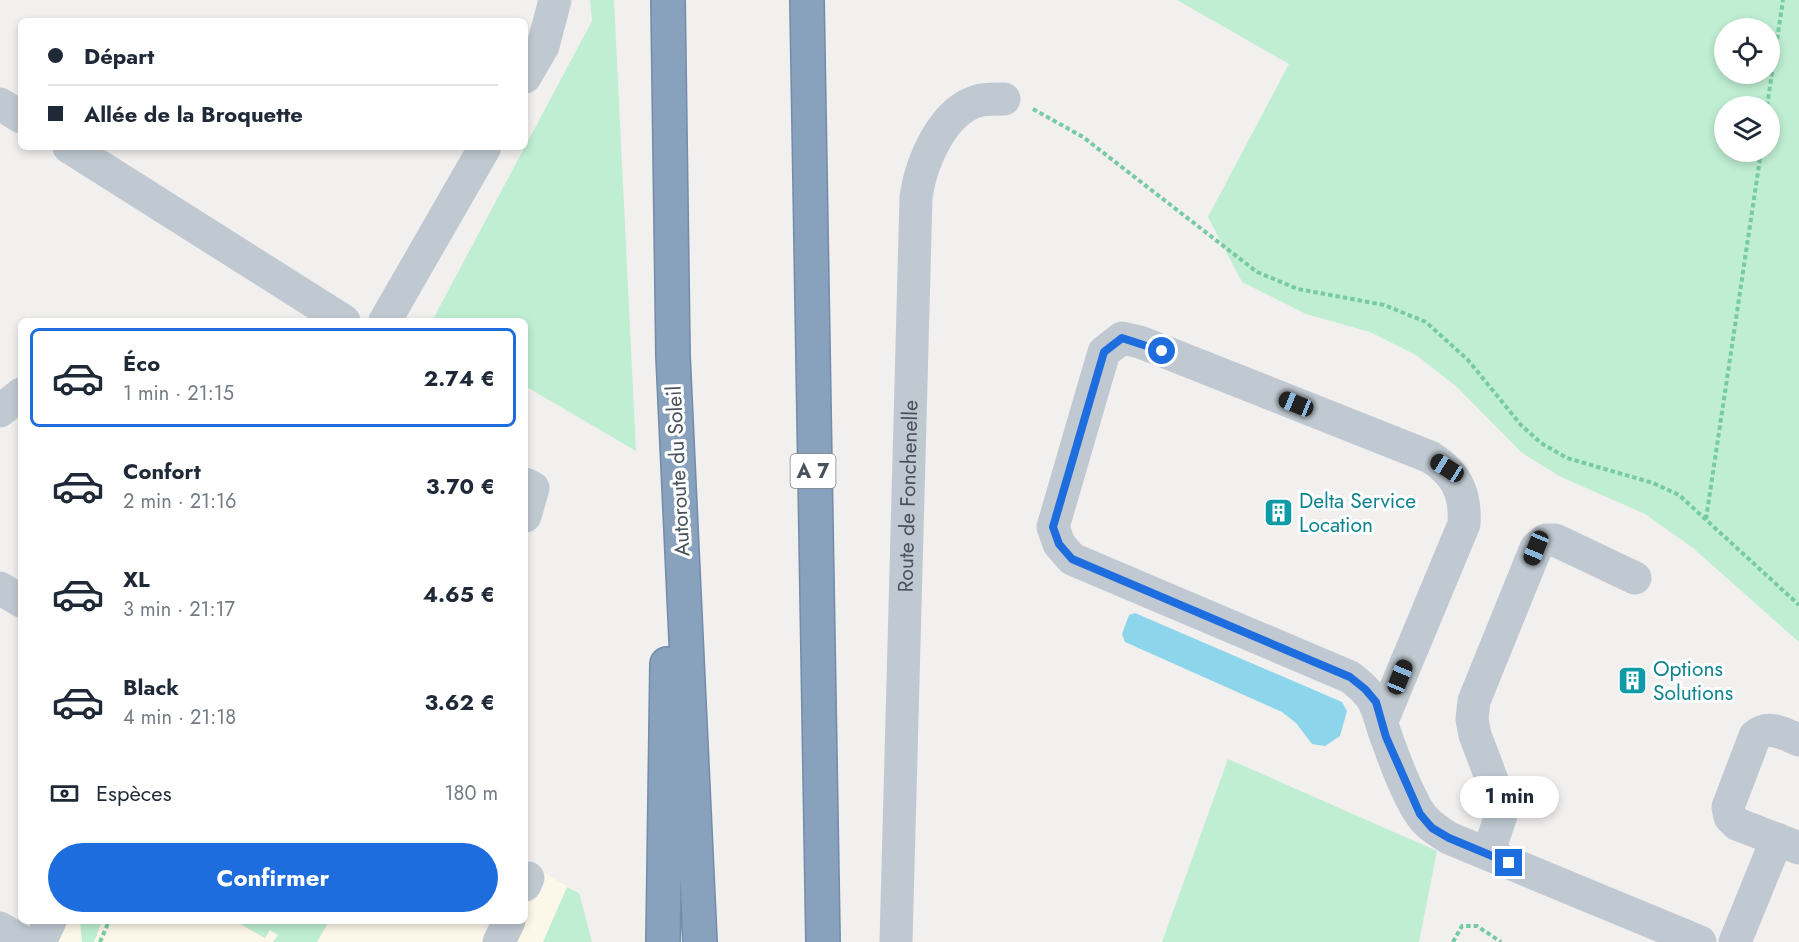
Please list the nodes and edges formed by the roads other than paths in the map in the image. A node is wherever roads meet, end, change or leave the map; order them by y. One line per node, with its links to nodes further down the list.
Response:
1 (555, 0): 4 (street)
2 (668, 0): 12 (highway, Autoroute du Soleil)
3 (807, 0): 32 (highway, A 7)
4 (528, 72)
5 (1004, 99): 33 (street, Route de Fonchenelle)
6 (0, 104): 7 (street)
7 (18, 115)
8 (74, 150): 10 (street)
9 (483, 150): 11 (street)
10 (339, 318)
11 (387, 318)
12 (673, 356): 30 (highway); 31 (highway, Autoroute du Soleil)
13 (18, 396): 14 (street)
14 (0, 411)
15 (528, 486): 16 (street)
16 (528, 506)
17 (1635, 578): 23 (street)
18 (0, 588): 19 (street)
19 (18, 599)
20 (1384, 729): 20 (street); 23 (street)
21 (1799, 740): 22 (street)
22 (1788, 843): 35 (street)
23 (1488, 854): 34 (street)
24 (49, 924): 28 (street)
25 (507, 924): 29 (street)
26 (0, 928): 27 (street)
27 (23, 942)
28 (40, 942)
29 (499, 942)
30 (663, 942)
31 (700, 942)
32 (823, 942)
33 (896, 942)
34 (1700, 942)
35 (1735, 942)

